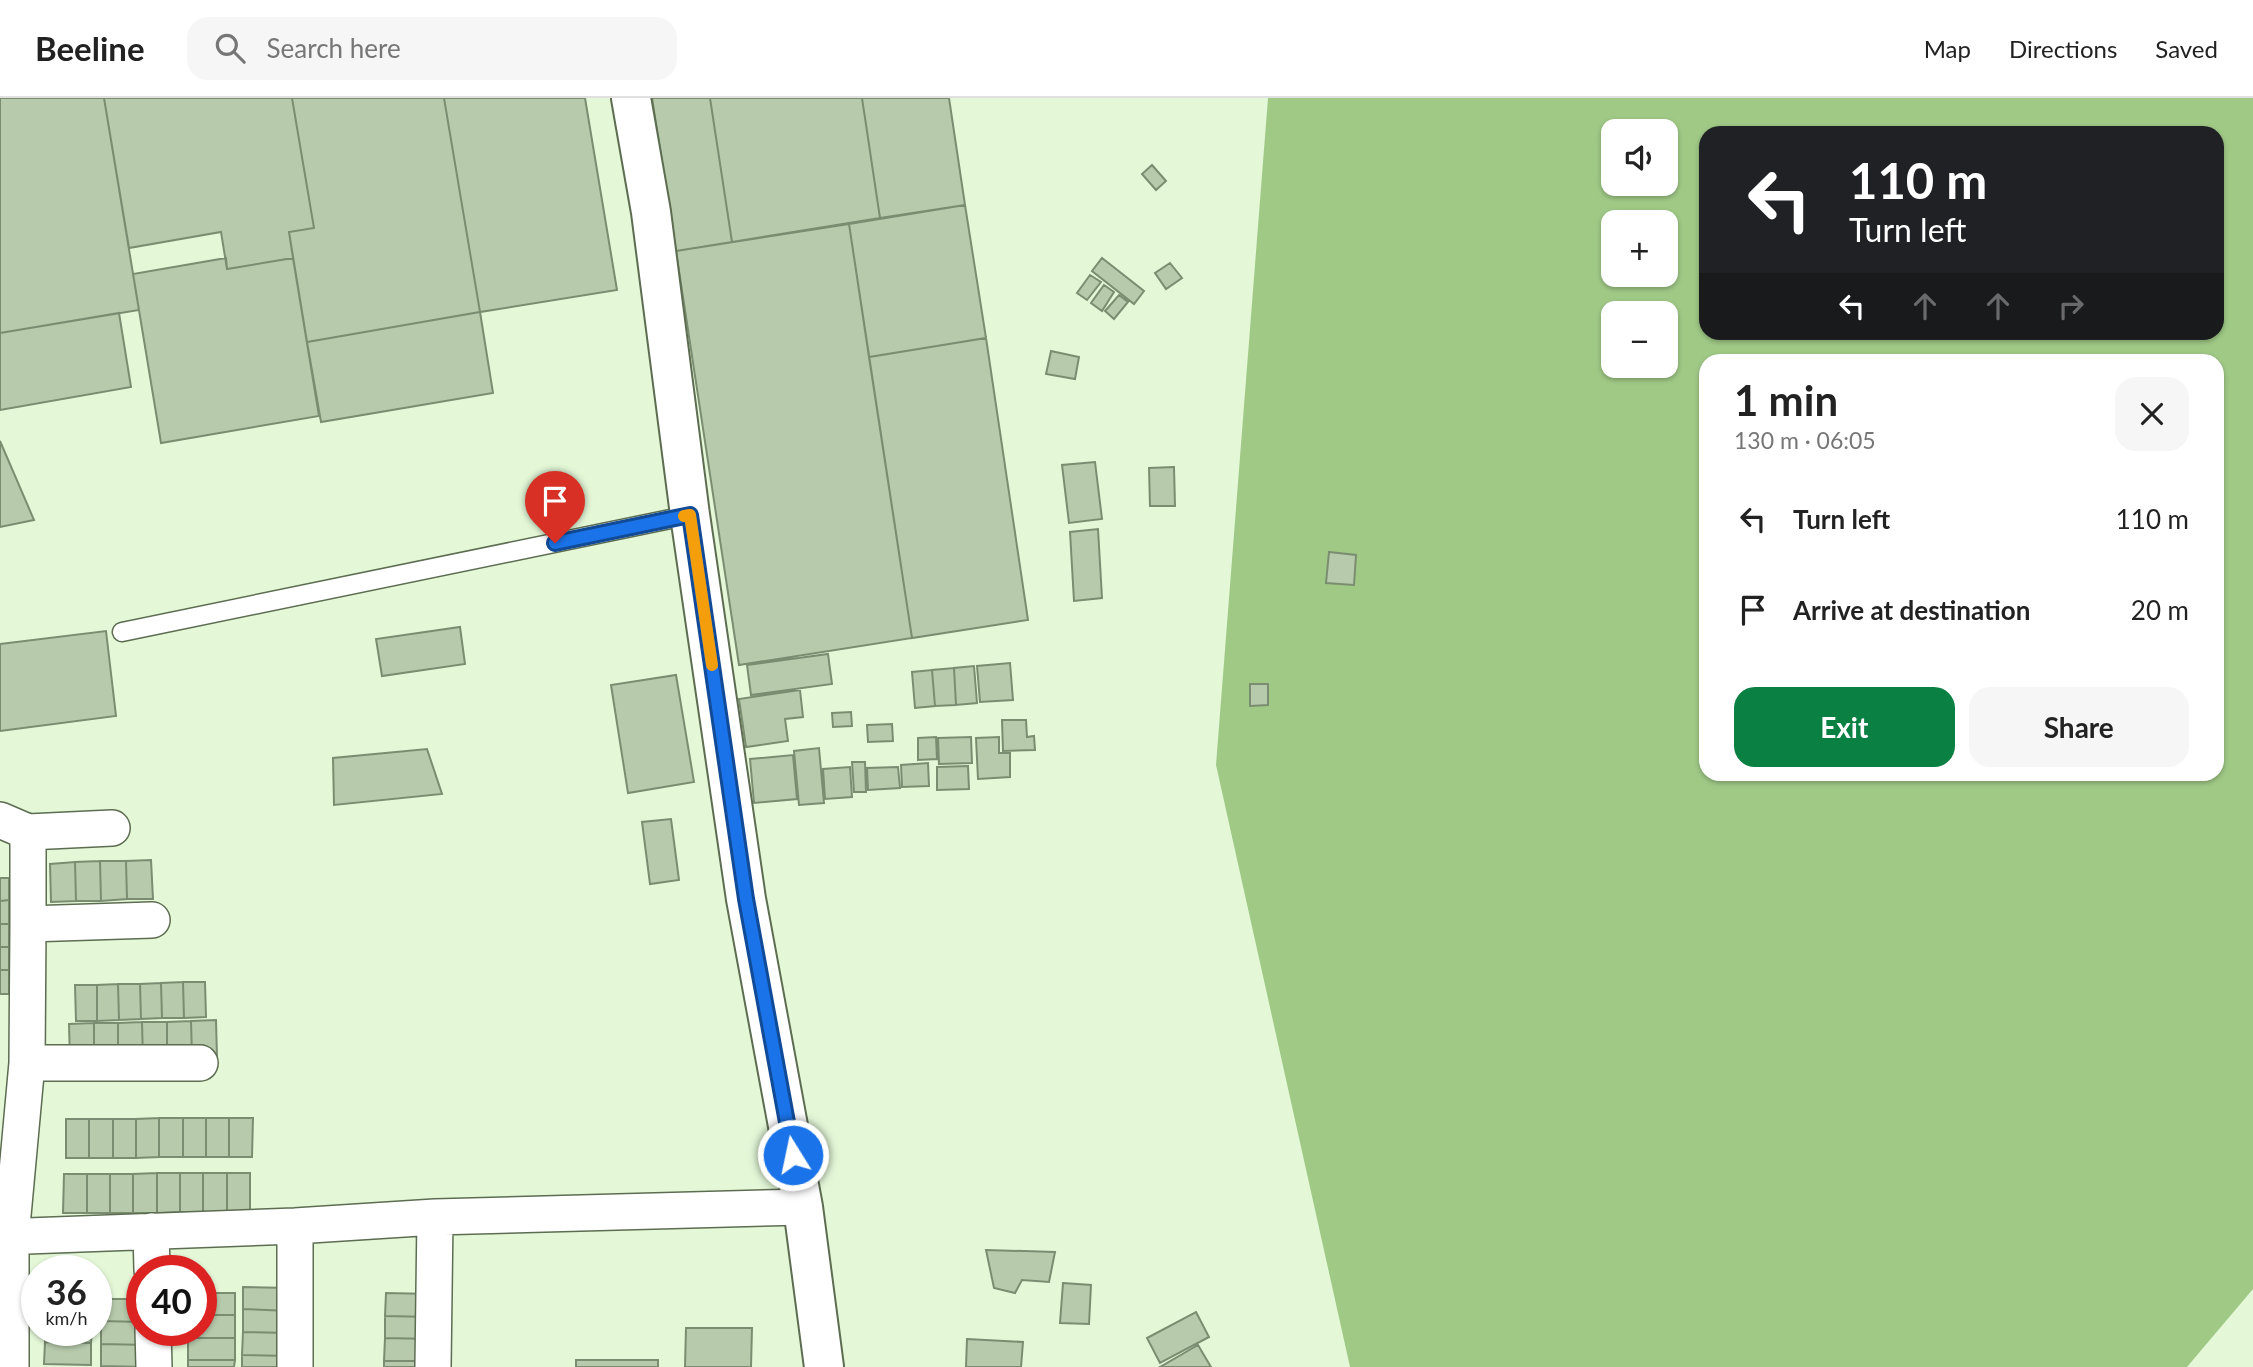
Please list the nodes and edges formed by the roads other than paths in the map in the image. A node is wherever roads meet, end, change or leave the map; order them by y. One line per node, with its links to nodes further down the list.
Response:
1 (631, 98): 2 (street)
2 (690, 515): 3 (lane); 10 (street)
3 (122, 632)
4 (14, 826): 5 (street); 7 (street)
5 (112, 828)
6 (152, 920): 7 (street)
7 (28, 924): 8 (street)
8 (27, 1063): 9 (street); 14 (street)
9 (200, 1063)
10 (803, 1207): 11 (street); 21 (street)
11 (435, 1217): 12 (street); 20 (street)
12 (295, 1226): 13 (street); 19 (street)
13 (152, 1231): 14 (street); 15 (street)
14 (5, 1237): 17 (street)
15 (152, 1255)
16 (153, 1346): 18 (street)
17 (11, 1367)
18 (154, 1367)
19 (295, 1367)
20 (433, 1367)
21 (824, 1367)

